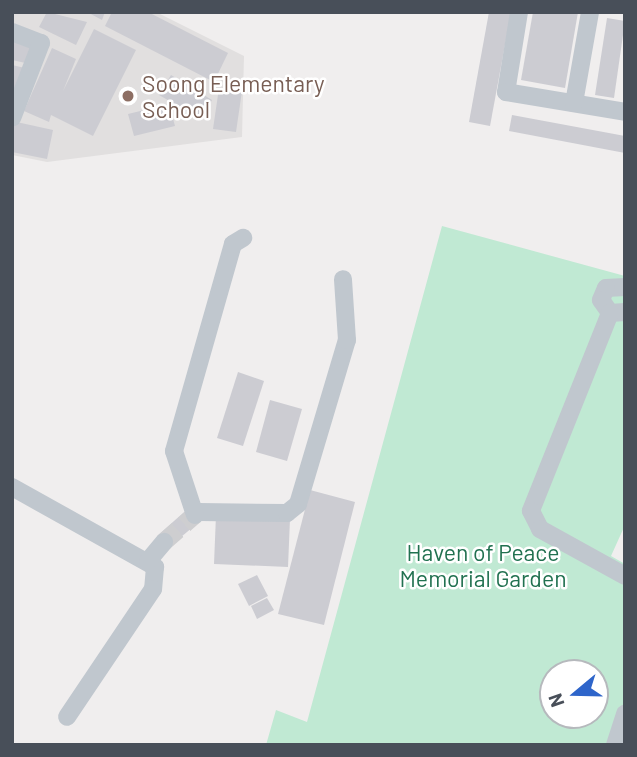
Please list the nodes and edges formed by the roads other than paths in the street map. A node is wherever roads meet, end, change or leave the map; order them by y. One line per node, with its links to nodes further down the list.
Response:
1 (519, 12): 4 (street)
2 (590, 12): 4 (street)
3 (12, 32): 6 (street)
4 (574, 103): 5 (street)
5 (625, 112)
6 (12, 118)
7 (243, 238): 8 (street)
8 (343, 279)
9 (625, 286): 10 (street)
10 (617, 313): 14 (street)
11 (12, 487): 13 (street)
12 (164, 542): 13 (street)
13 (148, 561): 16 (street)
14 (625, 576)
15 (625, 714): 17 (street)
16 (67, 717)
17 (615, 745)

